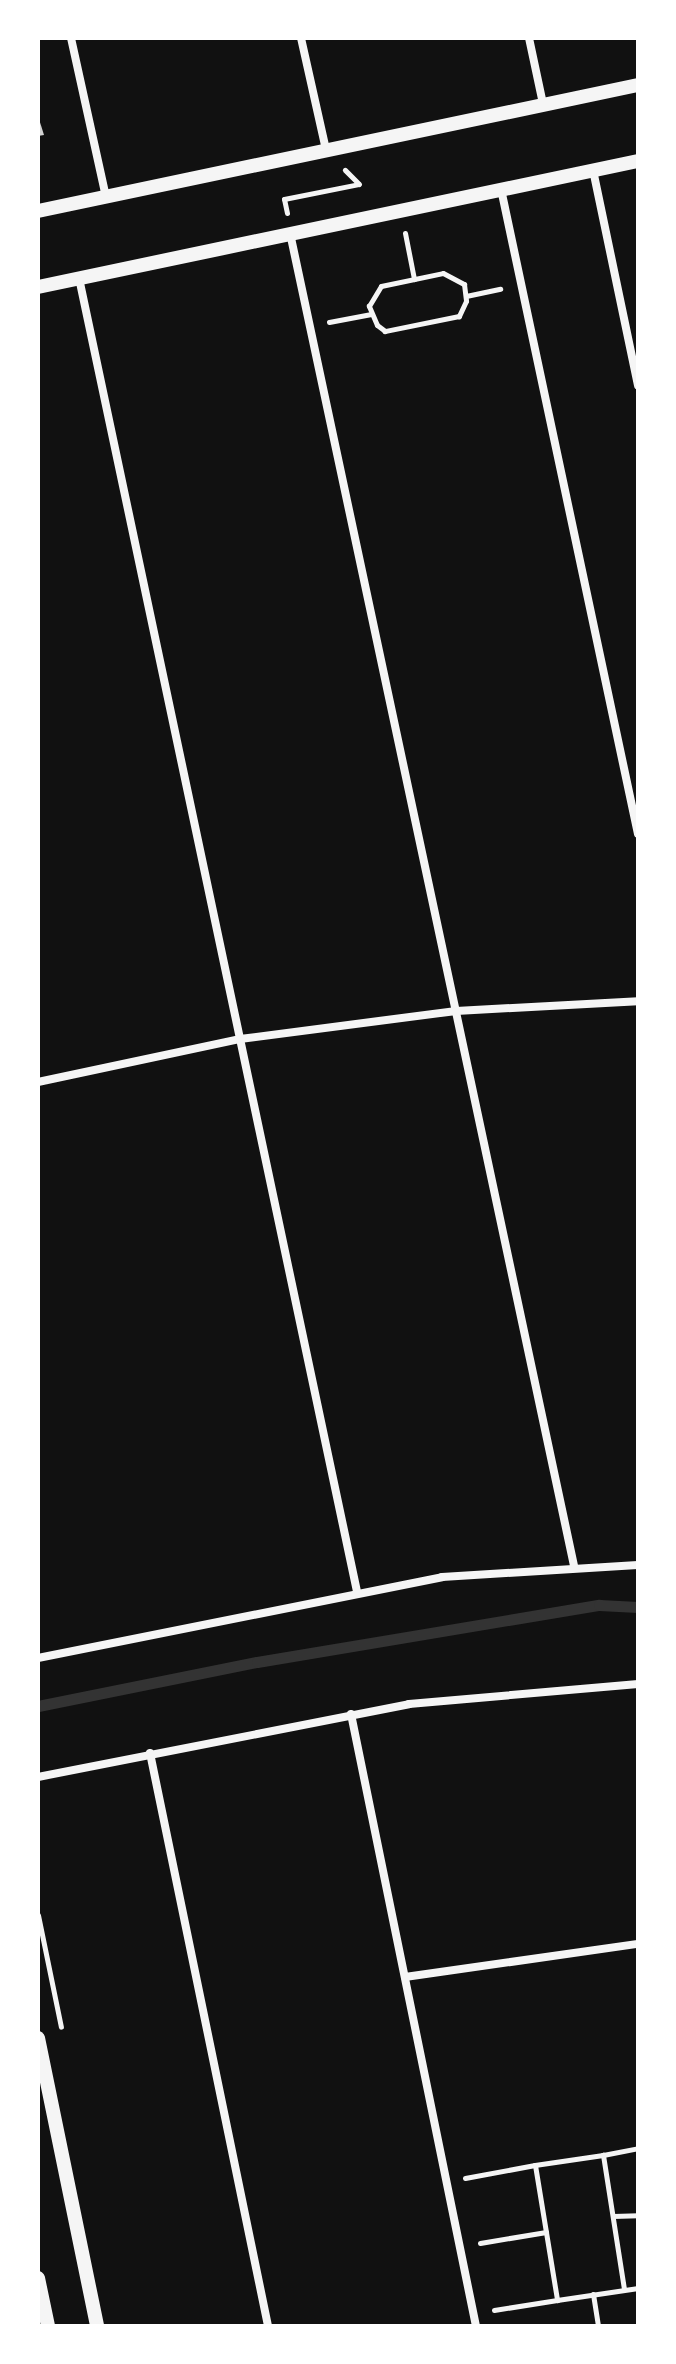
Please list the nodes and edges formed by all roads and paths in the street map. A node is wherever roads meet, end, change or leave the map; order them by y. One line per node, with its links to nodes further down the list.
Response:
1 (71, 38): 10 (street)
2 (301, 38): 6 (street)
3 (529, 38): 5 (street)
4 (638, 85): 5 (street)
5 (543, 104): 6 (street)
6 (326, 150): 10 (street); 13 (path)
7 (638, 161): 8 (street)
8 (593, 170): 9 (street); 21 (street)
9 (501, 189): 11 (street); 16 (street)
10 (106, 197): 12 (street)
11 (401, 210): 13 (street); 15 (path)
12 (38, 211)
13 (290, 233): 14 (street); 20 (street)
14 (79, 278): 17 (street); 25 (street)
15 (414, 279): 18 (path); 19 (path)
16 (521, 283): 18 (path); 22 (street)
17 (38, 287)
18 (466, 296): 19 (path)
19 (371, 314): 20 (path)
20 (310, 324): 24 (street)
21 (638, 385)
22 (638, 834)
23 (638, 1001): 24 (street)
24 (456, 1011): 25 (street); 28 (street)
25 (240, 1039): 26 (street); 29 (street)
26 (38, 1082)
27 (638, 1565): 28 (street)
28 (574, 1566): 29 (street)
29 (357, 1591): 30 (street)
30 (38, 1658)
31 (638, 1684): 32 (street)
32 (351, 1714): 33 (street); 36 (street)
33 (150, 1753): 34 (street); 54 (street)
34 (38, 1777)
35 (638, 1944): 36 (street)
36 (405, 1977): 41 (street)
37 (38, 2038): 53 (street)
38 (638, 2148): 39 (path)
39 (603, 2155): 40 (path); 43 (path)
40 (535, 2165): 41 (path); 44 (path)
41 (447, 2181): 45 (street)
42 (638, 2215): 43 (path)
43 (613, 2216): 48 (path)
44 (546, 2232): 45 (path); 50 (path)
45 (460, 2246): 51 (street)
46 (38, 2278): 52 (street)
47 (638, 2288): 48 (path)
48 (624, 2289): 49 (path)
49 (593, 2294): 50 (path); 56 (path)
50 (557, 2300): 51 (path)
51 (473, 2313): 55 (street)
52 (48, 2326)
53 (97, 2326)
54 (268, 2326)
55 (476, 2326)
56 (598, 2326)

